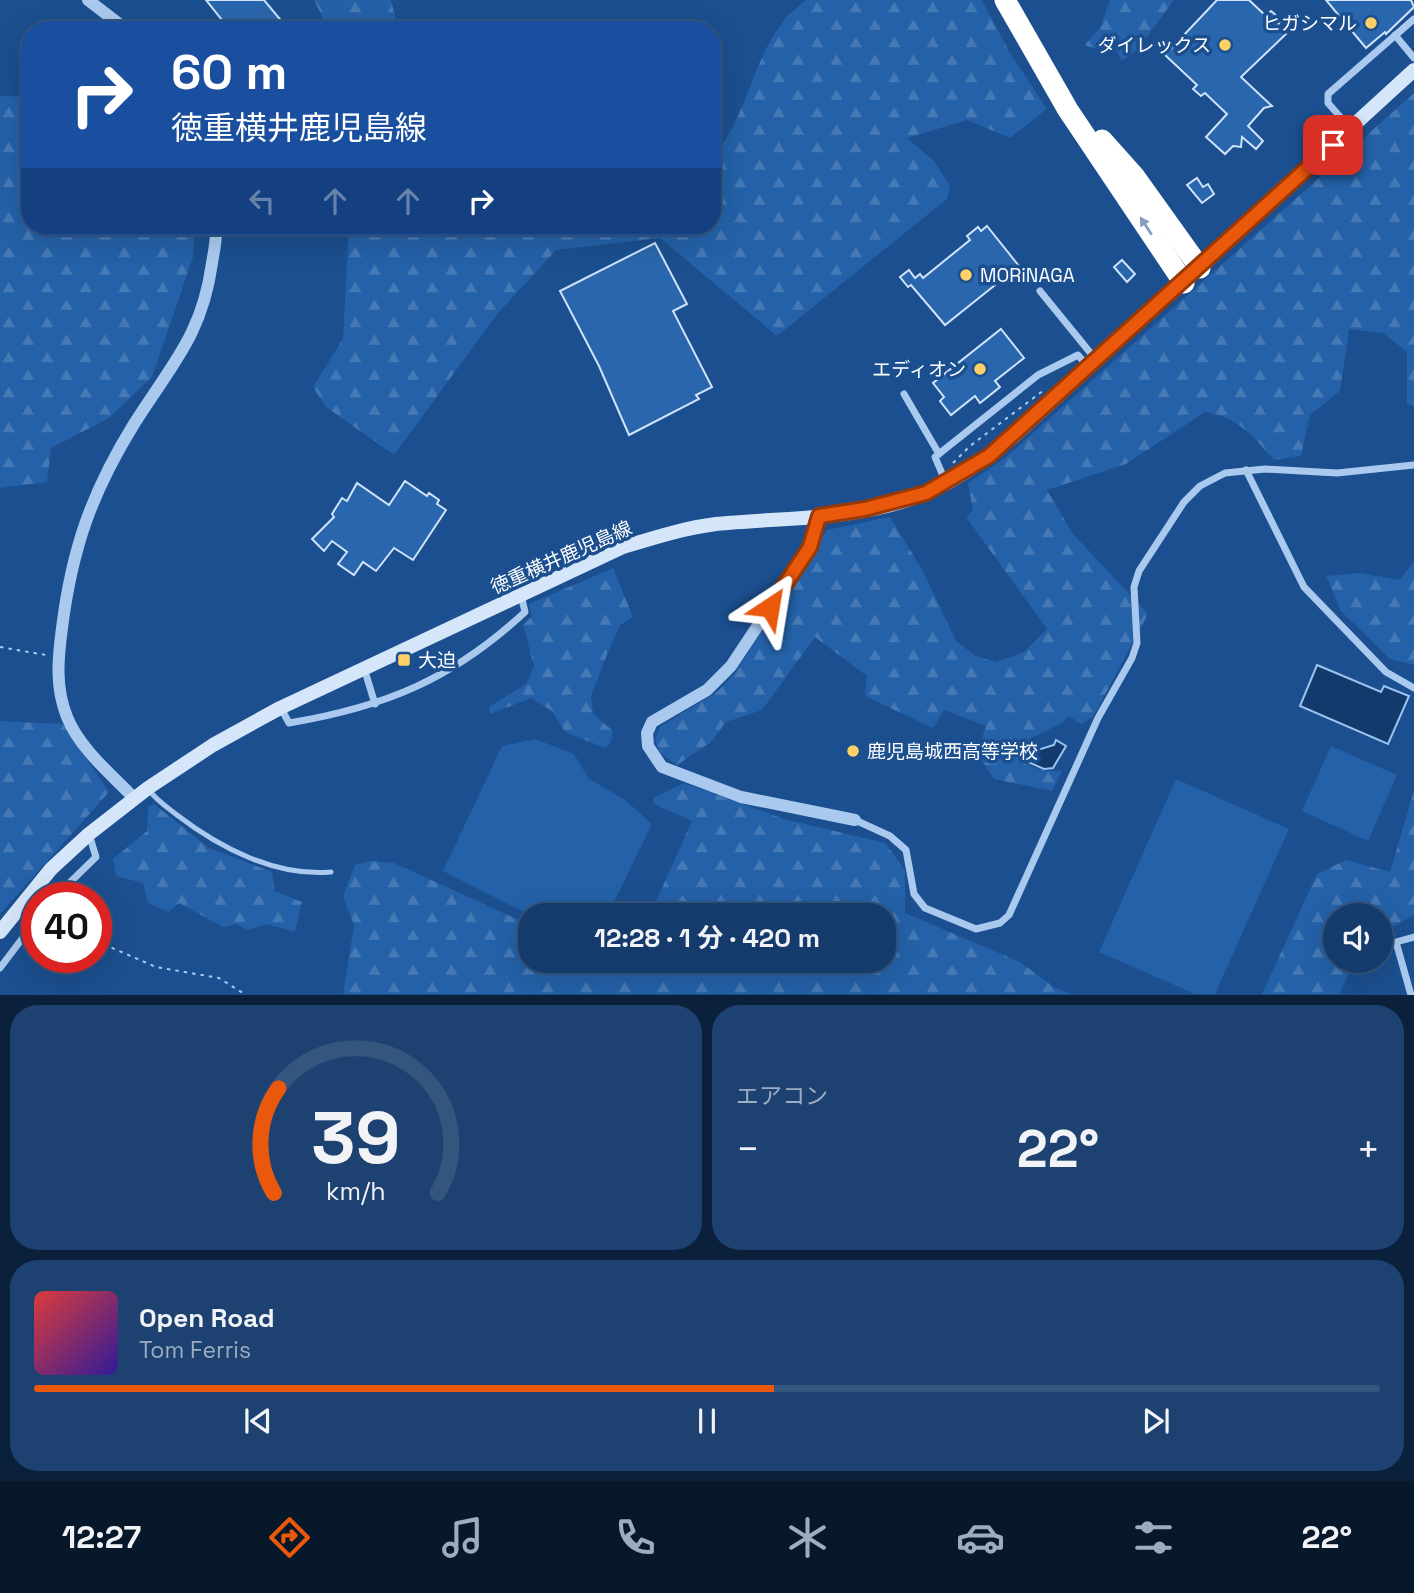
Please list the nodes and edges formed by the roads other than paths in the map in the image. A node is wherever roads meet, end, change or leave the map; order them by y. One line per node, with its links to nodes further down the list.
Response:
1 (88, 0): 4 (street)
2 (1004, 0): 8 (highway)
3 (1414, 19): 5 (street)
4 (115, 21)
5 (1395, 35): 6 (street); 9 (street)
6 (1414, 58)
7 (1414, 71): 9 (main road, 徳重横井鹿児島線)
8 (1059, 92): 11 (highway); 12 (highway, one-way to 8)
9 (1350, 129): 11 (main road, 徳重横井鹿児島線)
10 (215, 235): 27 (street)
11 (1200, 268): 12 (main road, 徳重横井鹿児島線)
12 (1184, 283): 14 (main road, 徳重横井鹿児島線)
13 (1040, 291): 14 (street)
14 (1093, 364): 16 (street); 19 (main road, 徳重横井鹿児島線)
15 (904, 394): 16 (street)
16 (939, 454): 19 (street)
17 (1414, 465): 18 (street)
18 (1247, 471): 23 (street); 28 (street)
19 (944, 477): 20 (main road, 徳重横井鹿児島線)
20 (819, 516): 21 (main road, 徳重横井鹿児島線); 28 (street)
21 (522, 595): 22 (main road, 徳重横井鹿児島線); 24 (street)
22 (364, 668): 24 (street); 25 (main road, 徳重横井鹿児島線)
23 (1414, 688)
24 (376, 704): 25 (street)
25 (280, 708): 26 (main road, 徳重横井鹿児島線)
26 (148, 788): 27 (main road, 徳重横井鹿児島線); 30 (lane)
27 (135, 799): 29 (main road, 徳重横井鹿児島線)
28 (855, 820)
29 (89, 835): 31 (street); 32 (main road, 徳重横井鹿児島線)
30 (331, 872)
31 (70, 882)
32 (0, 932)
33 (1414, 937): 36 (street)
34 (21, 940): 35 (street)
35 (0, 968)
36 (1411, 995)

